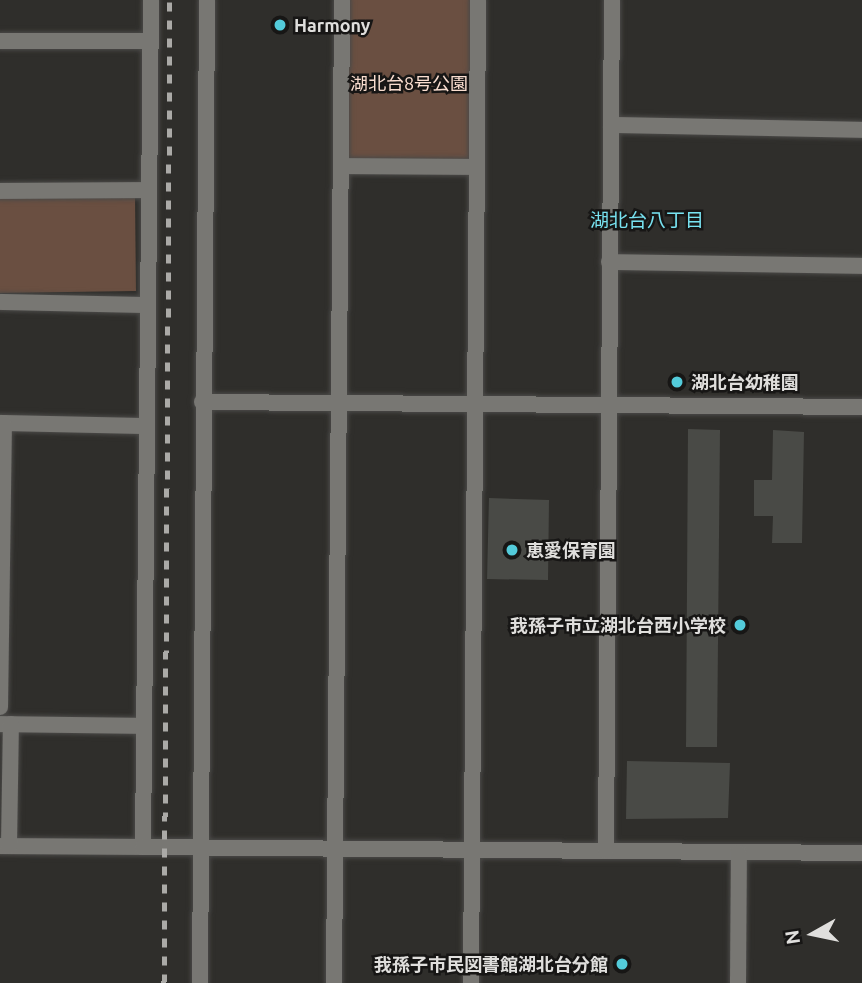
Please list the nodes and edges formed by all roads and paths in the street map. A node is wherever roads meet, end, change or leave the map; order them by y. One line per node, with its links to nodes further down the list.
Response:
1 (151, 0): 7 (street)
2 (207, 0): 18 (street)
3 (342, 0): 10 (street)
4 (478, 0): 11 (street)
5 (612, 0): 8 (street)
6 (0, 41): 7 (street)
7 (150, 41): 12 (street)
8 (611, 125): 9 (street); 14 (street)
9 (862, 130)
10 (341, 166): 11 (street); 19 (street)
11 (477, 167): 20 (street)
12 (149, 190): 13 (street); 17 (street)
13 (0, 191)
14 (609, 262): 15 (street); 21 (street)
15 (862, 266)
16 (0, 302): 17 (street)
17 (148, 306): 24 (street)
18 (202, 402): 19 (street); 30 (street)
19 (339, 403): 20 (street); 31 (street)
20 (475, 404): 21 (street); 32 (street)
21 (608, 405): 22 (street); 33 (street)
22 (862, 407)
23 (2, 423): 24 (street); 25 (street)
24 (146, 426): 27 (street)
25 (0, 707)
26 (6, 724): 27 (street); 28 (street)
27 (144, 726): 29 (street)
28 (4, 846): 29 (street)
29 (143, 847): 30 (street)
30 (200, 847): 31 (street); 36 (street)
31 (335, 849): 32 (street); 37 (street)
32 (472, 849): 33 (street); 38 (street)
33 (606, 851): 34 (street)
34 (739, 852): 35 (street); 39 (street)
35 (862, 853)
36 (200, 983)
37 (334, 983)
38 (471, 983)
39 (737, 983)

